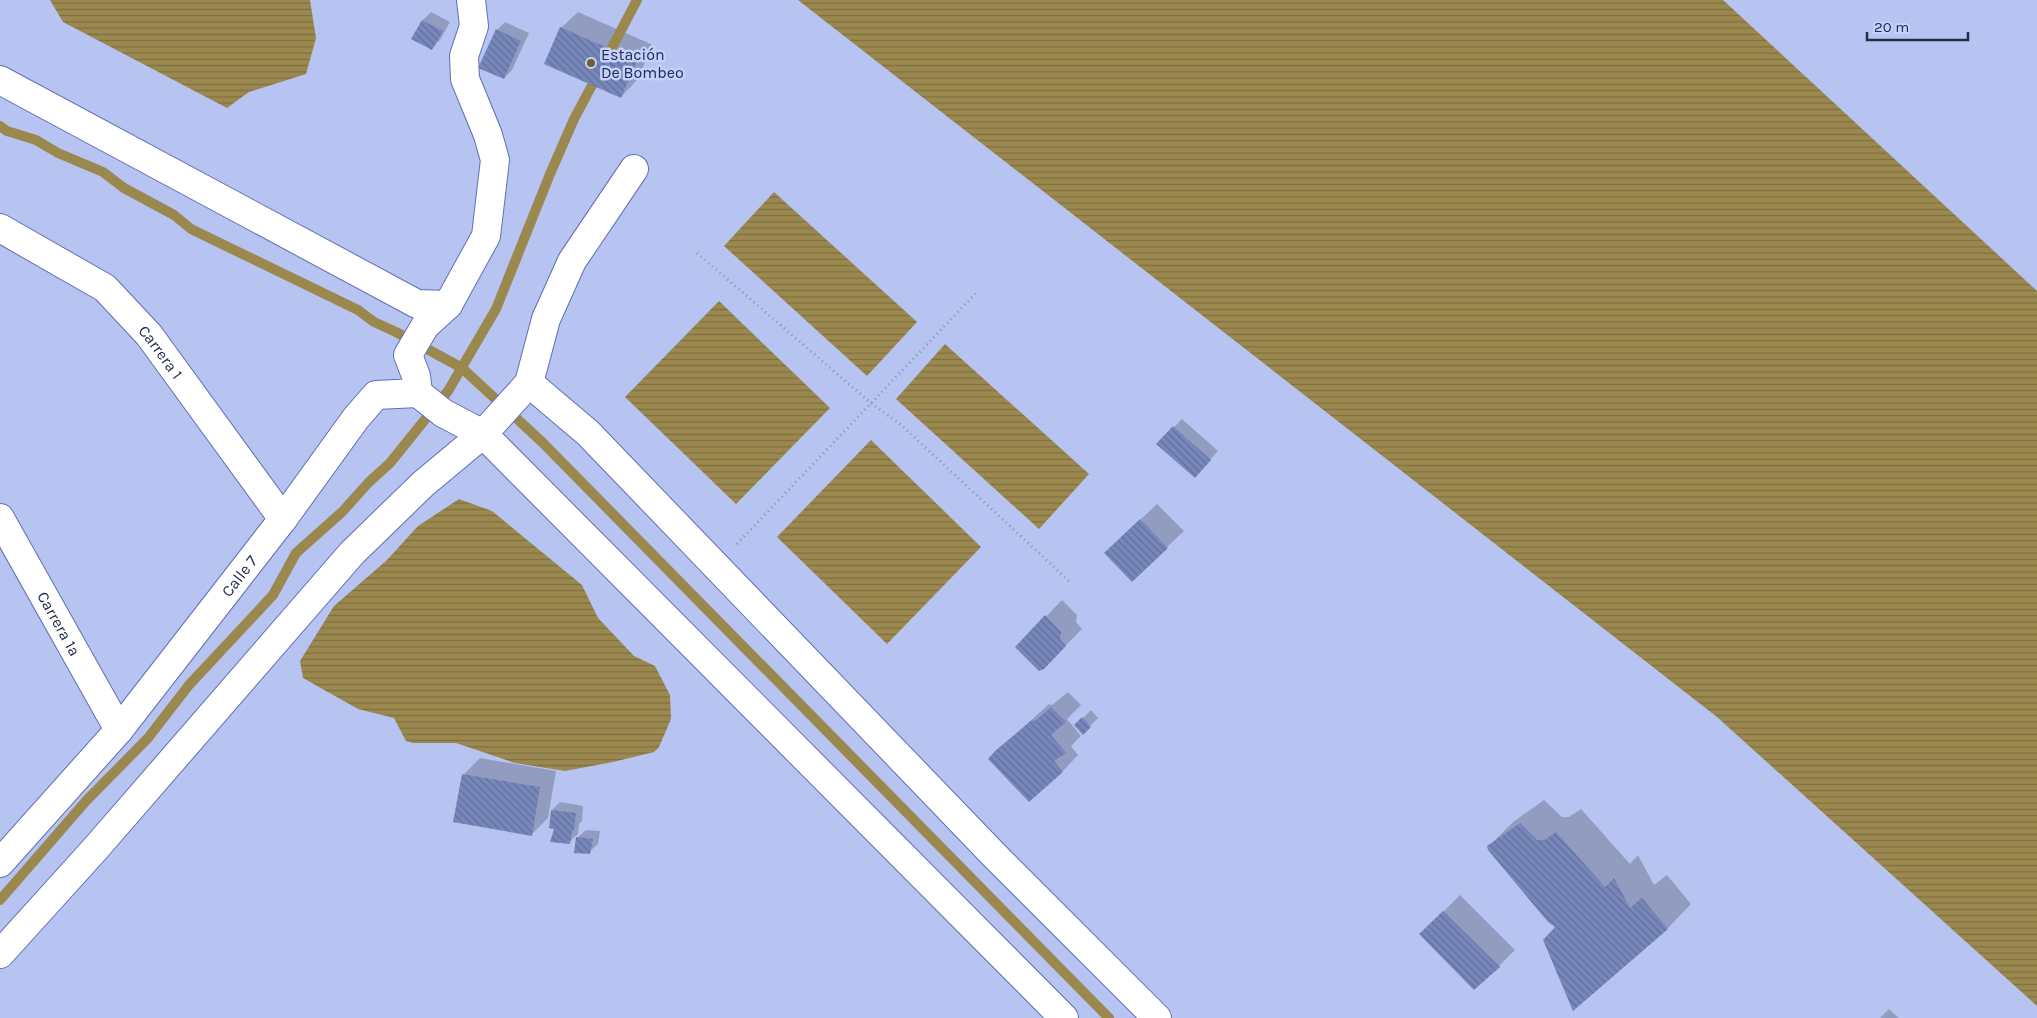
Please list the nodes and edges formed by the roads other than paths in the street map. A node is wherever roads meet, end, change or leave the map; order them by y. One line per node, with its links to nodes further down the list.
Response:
1 (471, 0): 5 (street)
2 (0, 80): 5 (street)
3 (634, 169): 6 (street)
4 (0, 228): 10 (street, Carrera 1)
5 (448, 305): 7 (street)
6 (529, 383): 8 (street); 15 (street)
7 (418, 393): 8 (street); 10 (street, Calle 7)
8 (483, 434): 13 (street); 14 (street)
9 (0, 518): 11 (street, Carrera 1a)
10 (283, 519): 11 (street, Calle 7)
11 (119, 730): 12 (street, Calle 7)
12 (0, 863)
13 (0, 954)
14 (1064, 1018)
15 (1157, 1018)

